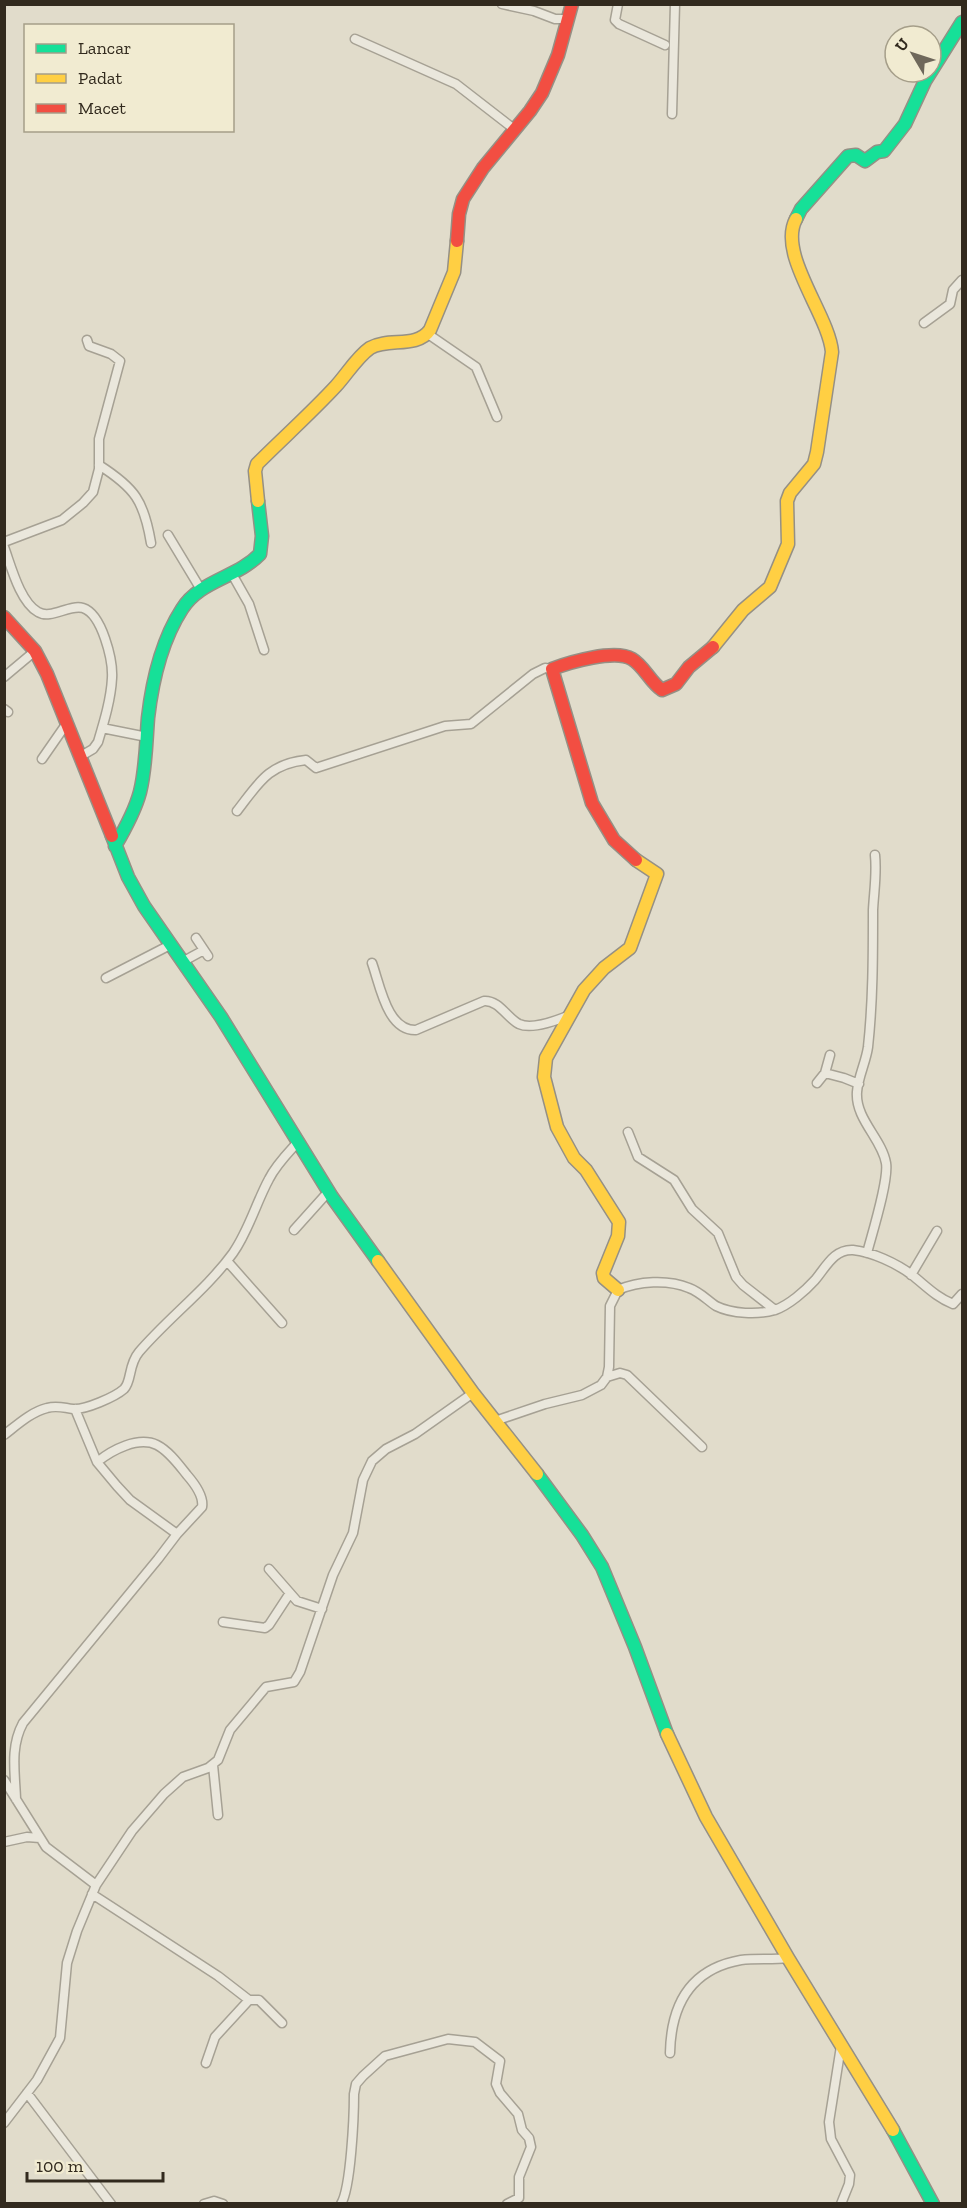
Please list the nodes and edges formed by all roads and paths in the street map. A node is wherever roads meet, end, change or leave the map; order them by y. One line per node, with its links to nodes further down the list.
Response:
1 (502, 4): 5 (street)
2 (572, 4): 5 (street)
3 (618, 4): 8 (street)
4 (675, 4): 9 (street)
5 (568, 19): 10 (street)
6 (963, 22): 26 (street)
7 (355, 39): 10 (street)
8 (665, 45)
9 (672, 114)
10 (514, 129): 13 (street)
11 (963, 280): 12 (street)
12 (924, 323)
13 (428, 334): 15 (street); 21 (street)
14 (87, 340): 16 (street)
15 (497, 417)
16 (99, 465): 18 (street); 19 (street)
17 (168, 535): 22 (street)
18 (4, 542)
19 (151, 543)
20 (4, 547): 29 (street)
21 (237, 571): 22 (street); 24 (street)
22 (200, 588): 30 (street)
23 (4, 617): 25 (street)
24 (264, 650)
25 (35, 651): 27 (street); 28 (street)
26 (552, 669): 33 (street); 41 (street)
27 (4, 677)
28 (67, 723): 31 (street); 32 (street)
29 (102, 728): 30 (street); 31 (street)
30 (147, 737): 34 (street)
31 (81, 756): 34 (street)
32 (42, 759)
33 (237, 811)
34 (115, 846): 37 (street)
35 (875, 855): 45 (street)
36 (196, 938): 38 (street)
37 (170, 945): 38 (street); 40 (street)
38 (182, 962): 47 (street)
39 (372, 963): 41 (street)
40 (106, 978)
41 (571, 1015): 54 (street)
42 (830, 1055): 43 (street)
43 (825, 1073): 44 (street); 45 (street)
44 (817, 1083)
45 (858, 1084): 51 (street)
46 (628, 1132): 58 (street)
47 (297, 1143): 48 (street); 52 (street)
48 (329, 1191): 49 (street); 61 (street)
49 (294, 1230)
50 (937, 1231): 53 (street)
51 (867, 1253): 53 (street); 58 (street)
52 (227, 1261): 59 (street); 62 (street)
53 (911, 1275): 56 (street)
54 (618, 1290): 58 (street); 60 (street)
55 (963, 1294): 56 (street)
56 (953, 1304): 57 (street)
57 (963, 1309)
58 (775, 1310)
59 (282, 1323)
60 (607, 1377): 63 (street); 65 (street)
61 (473, 1393): 63 (street); 70 (street)
62 (75, 1409): 64 (street); 66 (street)
63 (495, 1421): 80 (street)
64 (4, 1435)
65 (702, 1447)
66 (97, 1462): 67 (street); 67 (street)
67 (177, 1534): 74 (street)
68 (269, 1569): 69 (street)
69 (290, 1593): 70 (street); 71 (street)
70 (315, 1607): 72 (street)
71 (224, 1622)
72 (213, 1765): 75 (street); 78 (street)
73 (4, 1780): 74 (street)
74 (15, 1799): 76 (street)
75 (218, 1815)
76 (40, 1838): 77 (street); 78 (street)
77 (4, 1842)
78 (96, 1885): 79 (street)
79 (92, 1894): 81 (street); 86 (street)
80 (788, 1958): 83 (street); 84 (street)
81 (249, 2000): 82 (street); 85 (street)
82 (282, 2023)
83 (841, 2046): 93 (street); 94 (street)
84 (670, 2053)
85 (207, 2063)
86 (27, 2093): 87 (street); 88 (street)
87 (4, 2122)
88 (111, 2204)
89 (204, 2204): 90 (street)
90 (223, 2204)
91 (341, 2204): 92 (street)
92 (507, 2204)
93 (841, 2204)
94 (933, 2204)

